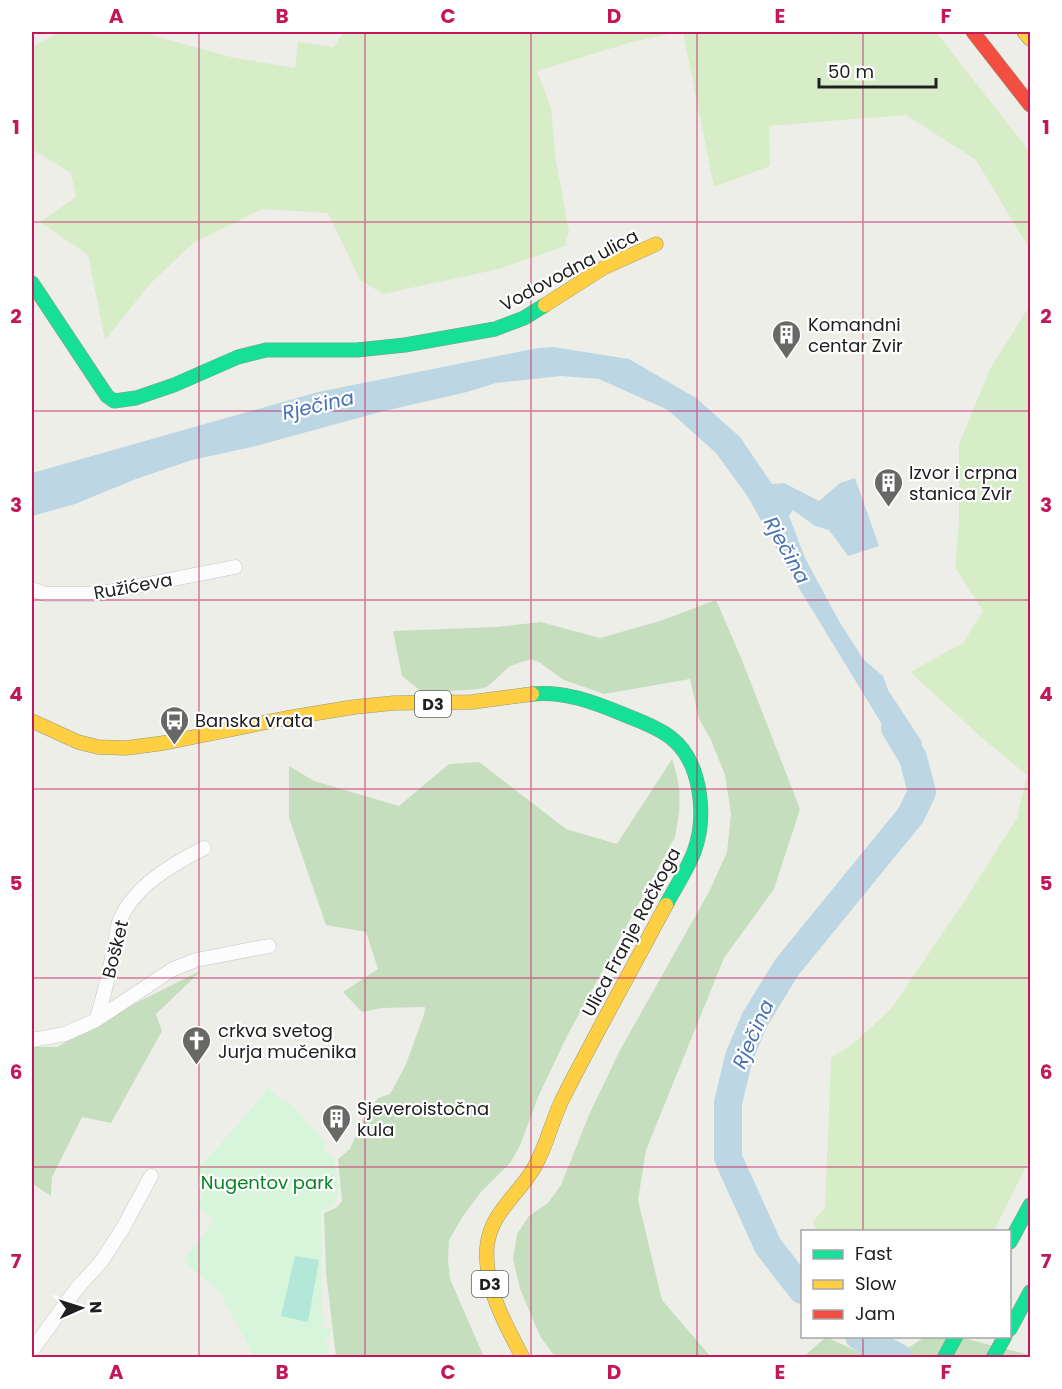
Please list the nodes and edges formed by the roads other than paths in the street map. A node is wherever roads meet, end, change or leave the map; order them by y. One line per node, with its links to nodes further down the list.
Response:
1 (973, 32): 4 (main road)
2 (1024, 32): 3 (main road)
3 (1030, 39)
4 (1030, 105)
5 (656, 244): 6 (main road, Vodovodna ulica)
6 (32, 283)
7 (235, 567): 8 (street, Ružićeva)
8 (32, 589)
9 (32, 721): 22 (main road, Ulica Franje Račkoga / D3)
10 (204, 848): 12 (street, Bošket)
11 (269, 946): 12 (street)
12 (96, 1020): 13 (street)
13 (32, 1040)
14 (151, 1176): 21 (street)
15 (1030, 1205): 16 (main road)
16 (1011, 1240)
17 (1030, 1292): 18 (main road)
18 (1011, 1327)
19 (955, 1338): 23 (main road)
20 (1004, 1338): 24 (main road)
21 (32, 1350)
22 (523, 1358)
23 (944, 1358)
24 (993, 1358)

